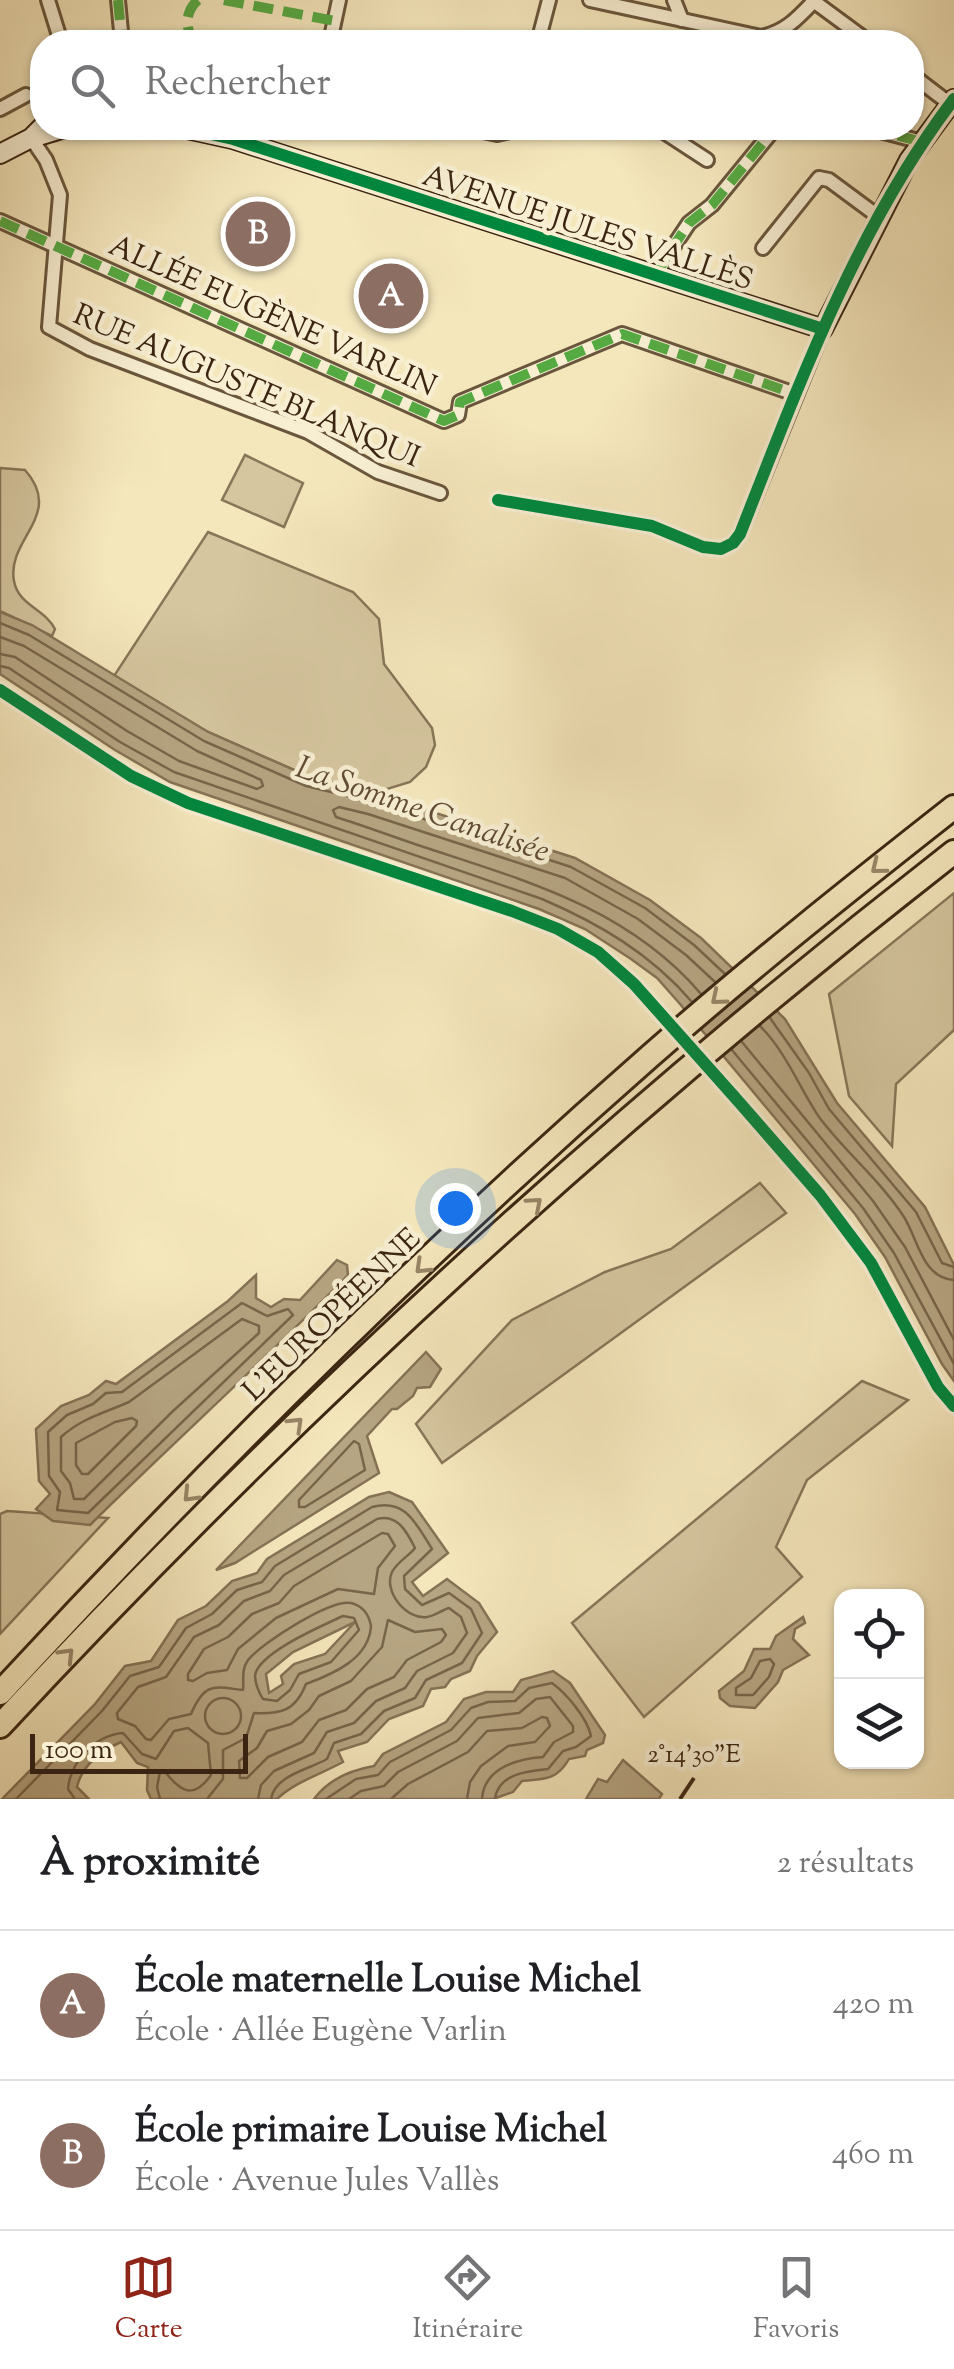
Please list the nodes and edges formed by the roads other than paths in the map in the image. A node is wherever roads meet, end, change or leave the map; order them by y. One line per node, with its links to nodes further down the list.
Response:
1 (48, 0): 9 (street)
2 (118, 0): 10 (street)
3 (339, 0): 11 (street)
4 (549, 0): 12 (street)
5 (590, 0): 8 (street)
6 (674, 0): 8 (street)
7 (813, 1): 14 (street); 15 (street)
8 (682, 20): 13 (street)
9 (57, 30)
10 (121, 30)
11 (333, 30)
12 (541, 30)
13 (725, 30)
14 (784, 30)
15 (852, 30)
16 (924, 83): 18 (street)
17 (26, 95): 19 (street)
18 (952, 102): 21 (street)
19 (0, 110)
20 (30, 136): 28 (street)
21 (924, 139)
22 (40, 140): 32 (street, RUE AUGUSTE BLANQUI)
23 (247, 140): 34 (street, AVENUE JULES VALLÈS)
24 (676, 140): 29 (street)
25 (764, 140): 34 (street)
26 (914, 140): 27 (street)
27 (922, 142): 30 (street)
28 (0, 154)
29 (706, 160)
30 (879, 216): 33 (street); 35 (street)
31 (0, 221): 32 (street, ALLÉE EUGÈNE VARLIN)
32 (56, 244): 36 (street, ALLÉE EUGÈNE VARLIN); 37 (street, RUE AUGUSTE BLANQUI)
33 (763, 248)
34 (658, 276): 35 (street, AVENUE JULES VALLÈS)
35 (823, 329): 36 (street)
36 (795, 394): 38 (street)
37 (440, 493)
38 (498, 500)
39 (954, 807): 41 (highway, L'EUROPÉENNE, one-way to 41)
40 (954, 852): 42 (highway, L'EUROPÉENNE, one-way to 40)
41 (0, 1693)
42 (0, 1726)

